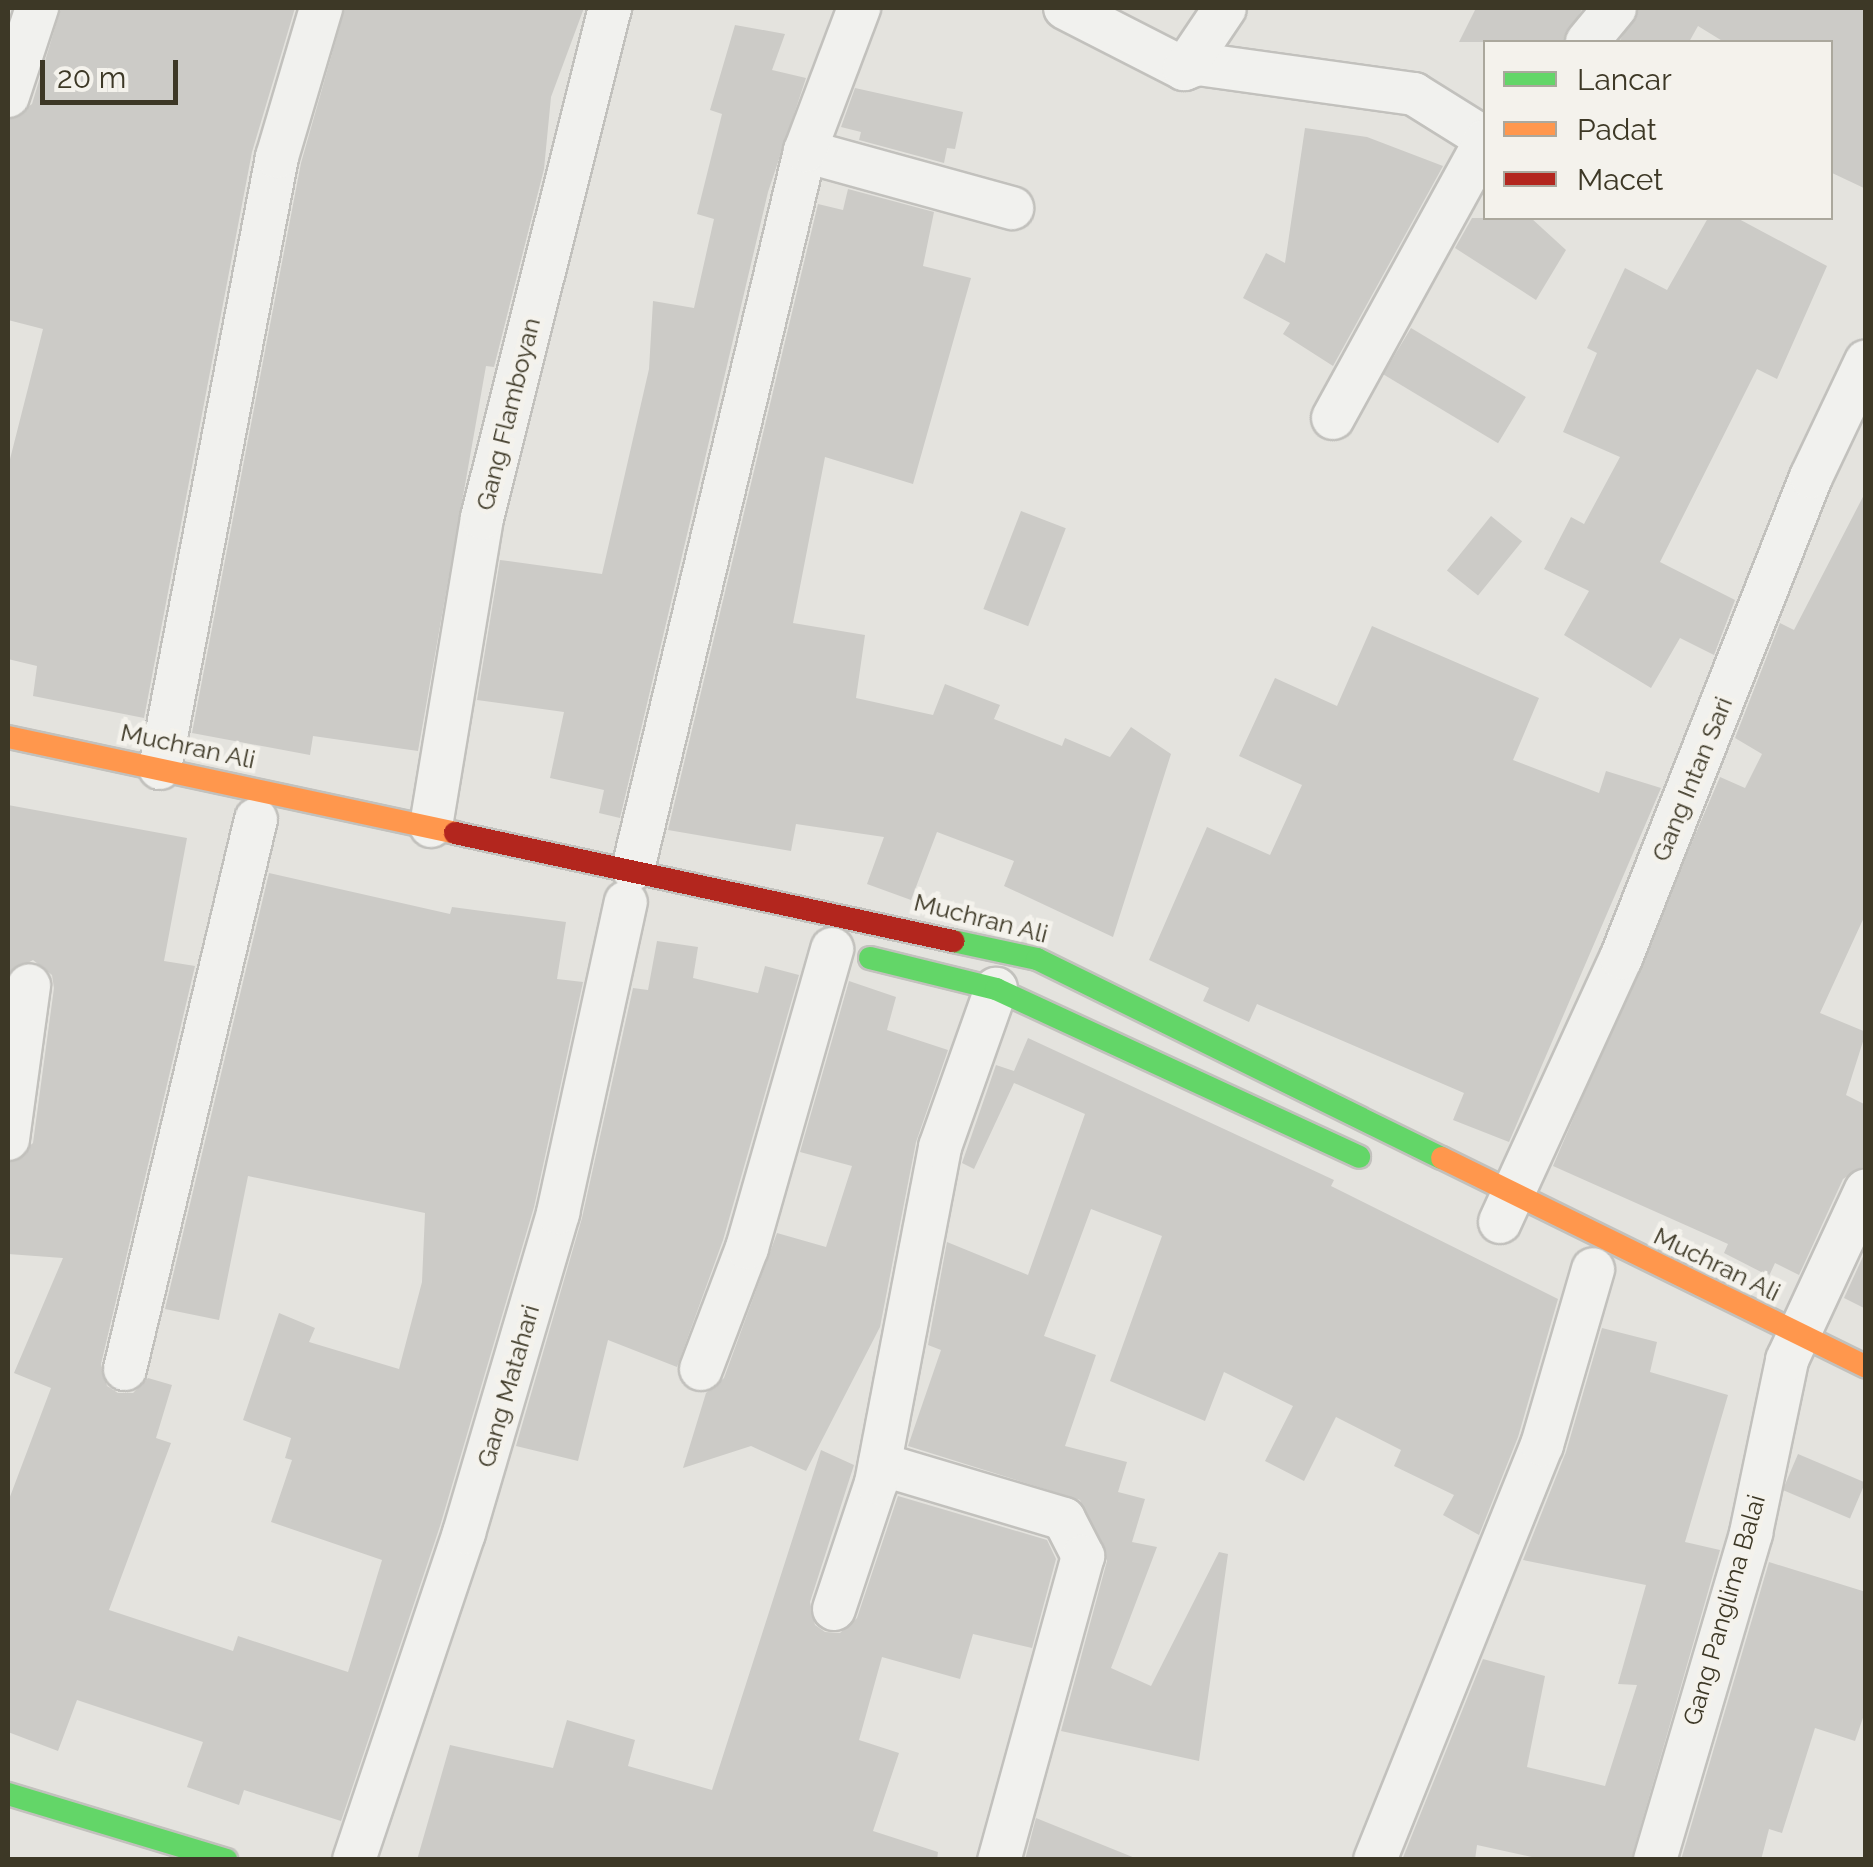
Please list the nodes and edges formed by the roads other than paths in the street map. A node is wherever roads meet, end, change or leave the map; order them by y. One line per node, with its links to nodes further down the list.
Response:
1 (36, 8): 10 (street)
2 (321, 8): 18 (street)
3 (610, 8): 20 (street, Gang Flamboyan)
4 (859, 8): 13 (street, Gang Matahari)
5 (1064, 8): 9 (street)
6 (1225, 8): 9 (street)
7 (1615, 8): 8 (street)
8 (1589, 40)
9 (1184, 68): 11 (street)
10 (8, 96)
11 (1483, 138)
12 (1483, 145): 16 (street)
13 (805, 151): 14 (street); 21 (street, Gang Matahari)
14 (1012, 208)
15 (1866, 361): 28 (street, Gang Intan Sari)
16 (1333, 418)
17 (8, 737): 18 (street, Muchran Ali)
18 (160, 768): 20 (street, Muchran Ali)
19 (256, 820): 32 (street)
20 (431, 826): 21 (street, Muchran Ali)
21 (627, 894): 28 (street, Muchran Ali); 38 (street, Gang Matahari)
22 (823, 947): 24 (street); 33 (street)
23 (28, 985): 25 (street)
24 (996, 989): 26 (street); 34 (street)
25 (8, 1139)
26 (1375, 1164)
27 (1866, 1190): 30 (street, Gang Panglima Balai)
28 (1507, 1218): 30 (street, Muchran Ali)
29 (1588, 1267): 40 (street)
30 (1793, 1355): 31 (street, Muchran Ali); 41 (street, Gang Panglima Balai)
31 (1866, 1368)
32 (125, 1369)
33 (701, 1369)
34 (880, 1464): 35 (street); 39 (street)
35 (834, 1609)
36 (8, 1794): 37 (street)
37 (226, 1860)
38 (354, 1860)
39 (999, 1860)
40 (1375, 1860)
41 (1655, 1860)

